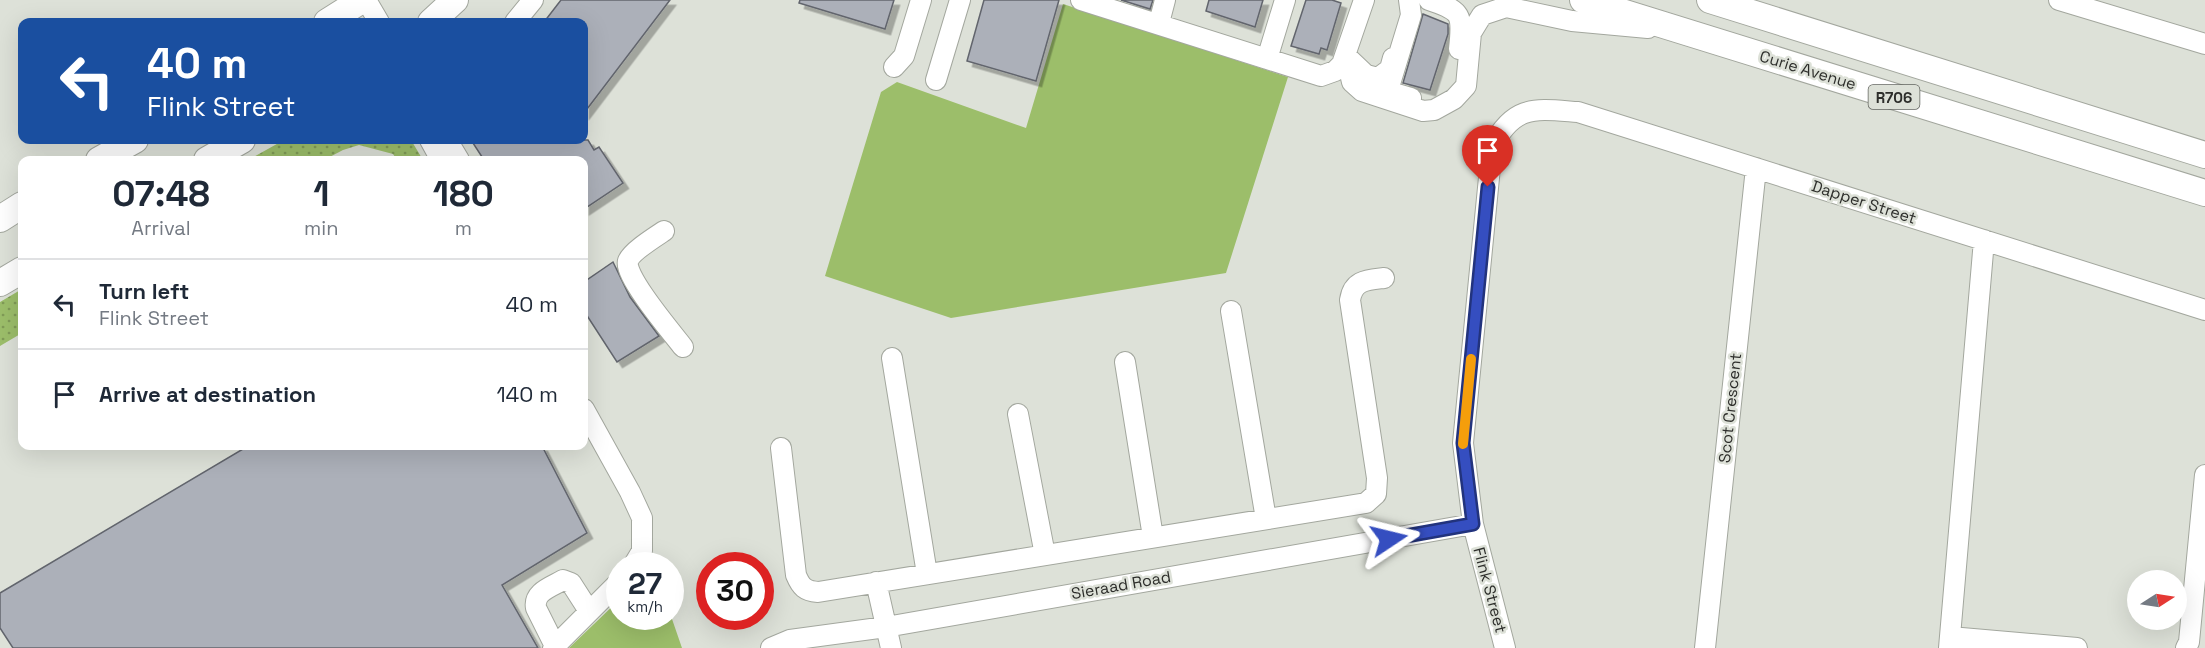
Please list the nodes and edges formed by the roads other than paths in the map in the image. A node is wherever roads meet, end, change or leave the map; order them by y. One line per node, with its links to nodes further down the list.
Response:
1 (437, 0): 20 (main road)
2 (455, 0): 21 (main road)
3 (533, 0): 22 (street)
4 (921, 0): 29 (street)
5 (960, 0): 31 (street)
6 (1081, 0): 23 (street)
7 (1166, 0): 23 (street)
8 (1272, 0): 28 (street)
9 (1285, 0): 28 (street)
10 (1364, 0): 27 (street)
11 (1409, 0): 12 (street); 30 (street)
12 (1429, 0)
13 (1455, 0): 25 (street)
14 (1583, 0): 24 (main road, Curie Avenue / R706)
15 (1710, 0): 38 (main road, R706)
16 (2059, 0): 26 (street)
17 (357, 6): 18 (main road); 19 (street)
18 (334, 18)
19 (374, 18)
20 (418, 18)
21 (435, 18)
22 (518, 18)
23 (1159, 23): 28 (street)
24 (1683, 31): 25 (street); 39 (main road, Curie Avenue / R706)
25 (1471, 33): 32 (street)
26 (2205, 44)
27 (1346, 56): 28 (street); 30 (street); 32 (street)
28 (1261, 57)
29 (894, 67)
30 (1390, 69): 32 (street)
31 (936, 80)
32 (1390, 100)
33 (1520, 114): 40 (street, Dapper Street); 60 (street, Flink Street)
34 (128, 144): 36 (main road)
35 (235, 144): 37 (main road)
36 (106, 156)
37 (214, 156)
38 (2205, 156)
39 (2106, 163): 41 (main road, Curie Avenue / R706); 43 (main road)
40 (1756, 168): 46 (street, Dapper Street); 75 (street, Scot Crescent)
41 (2205, 194)
42 (18, 208): 44 (main road)
43 (2205, 208)
44 (0, 219)
45 (664, 231): 52 (street)
46 (1984, 240): 50 (street, Dapper Street); 69 (street)
47 (18, 273): 49 (main road)
48 (1384, 278): 59 (street)
49 (0, 284)
50 (2205, 310)
51 (1231, 311): 59 (street)
52 (683, 347)
53 (892, 358): 64 (street)
54 (1125, 362): 61 (street)
55 (1017, 414): 63 (street)
56 (588, 416): 62 (street)
57 (781, 448): 65 (street)
58 (2205, 475): 70 (street)
59 (1266, 519): 61 (street)
60 (1473, 524): 68 (street, Sieraad Road); 74 (street, Flink Street)
61 (1153, 537): 63 (street)
62 (641, 552)
63 (1045, 555): 64 (street)
64 (927, 574): 65 (street)
65 (876, 582): 68 (street)
66 (606, 595): 67 (street)
67 (589, 611): 71 (street); 71 (street)
68 (886, 627): 72 (street, Sieraad Road); 73 (street)
69 (1950, 642): 76 (street)
70 (2187, 645)
71 (554, 647)
72 (771, 648)
73 (891, 648)
74 (1505, 648)
75 (1705, 648)
76 (2077, 648)

